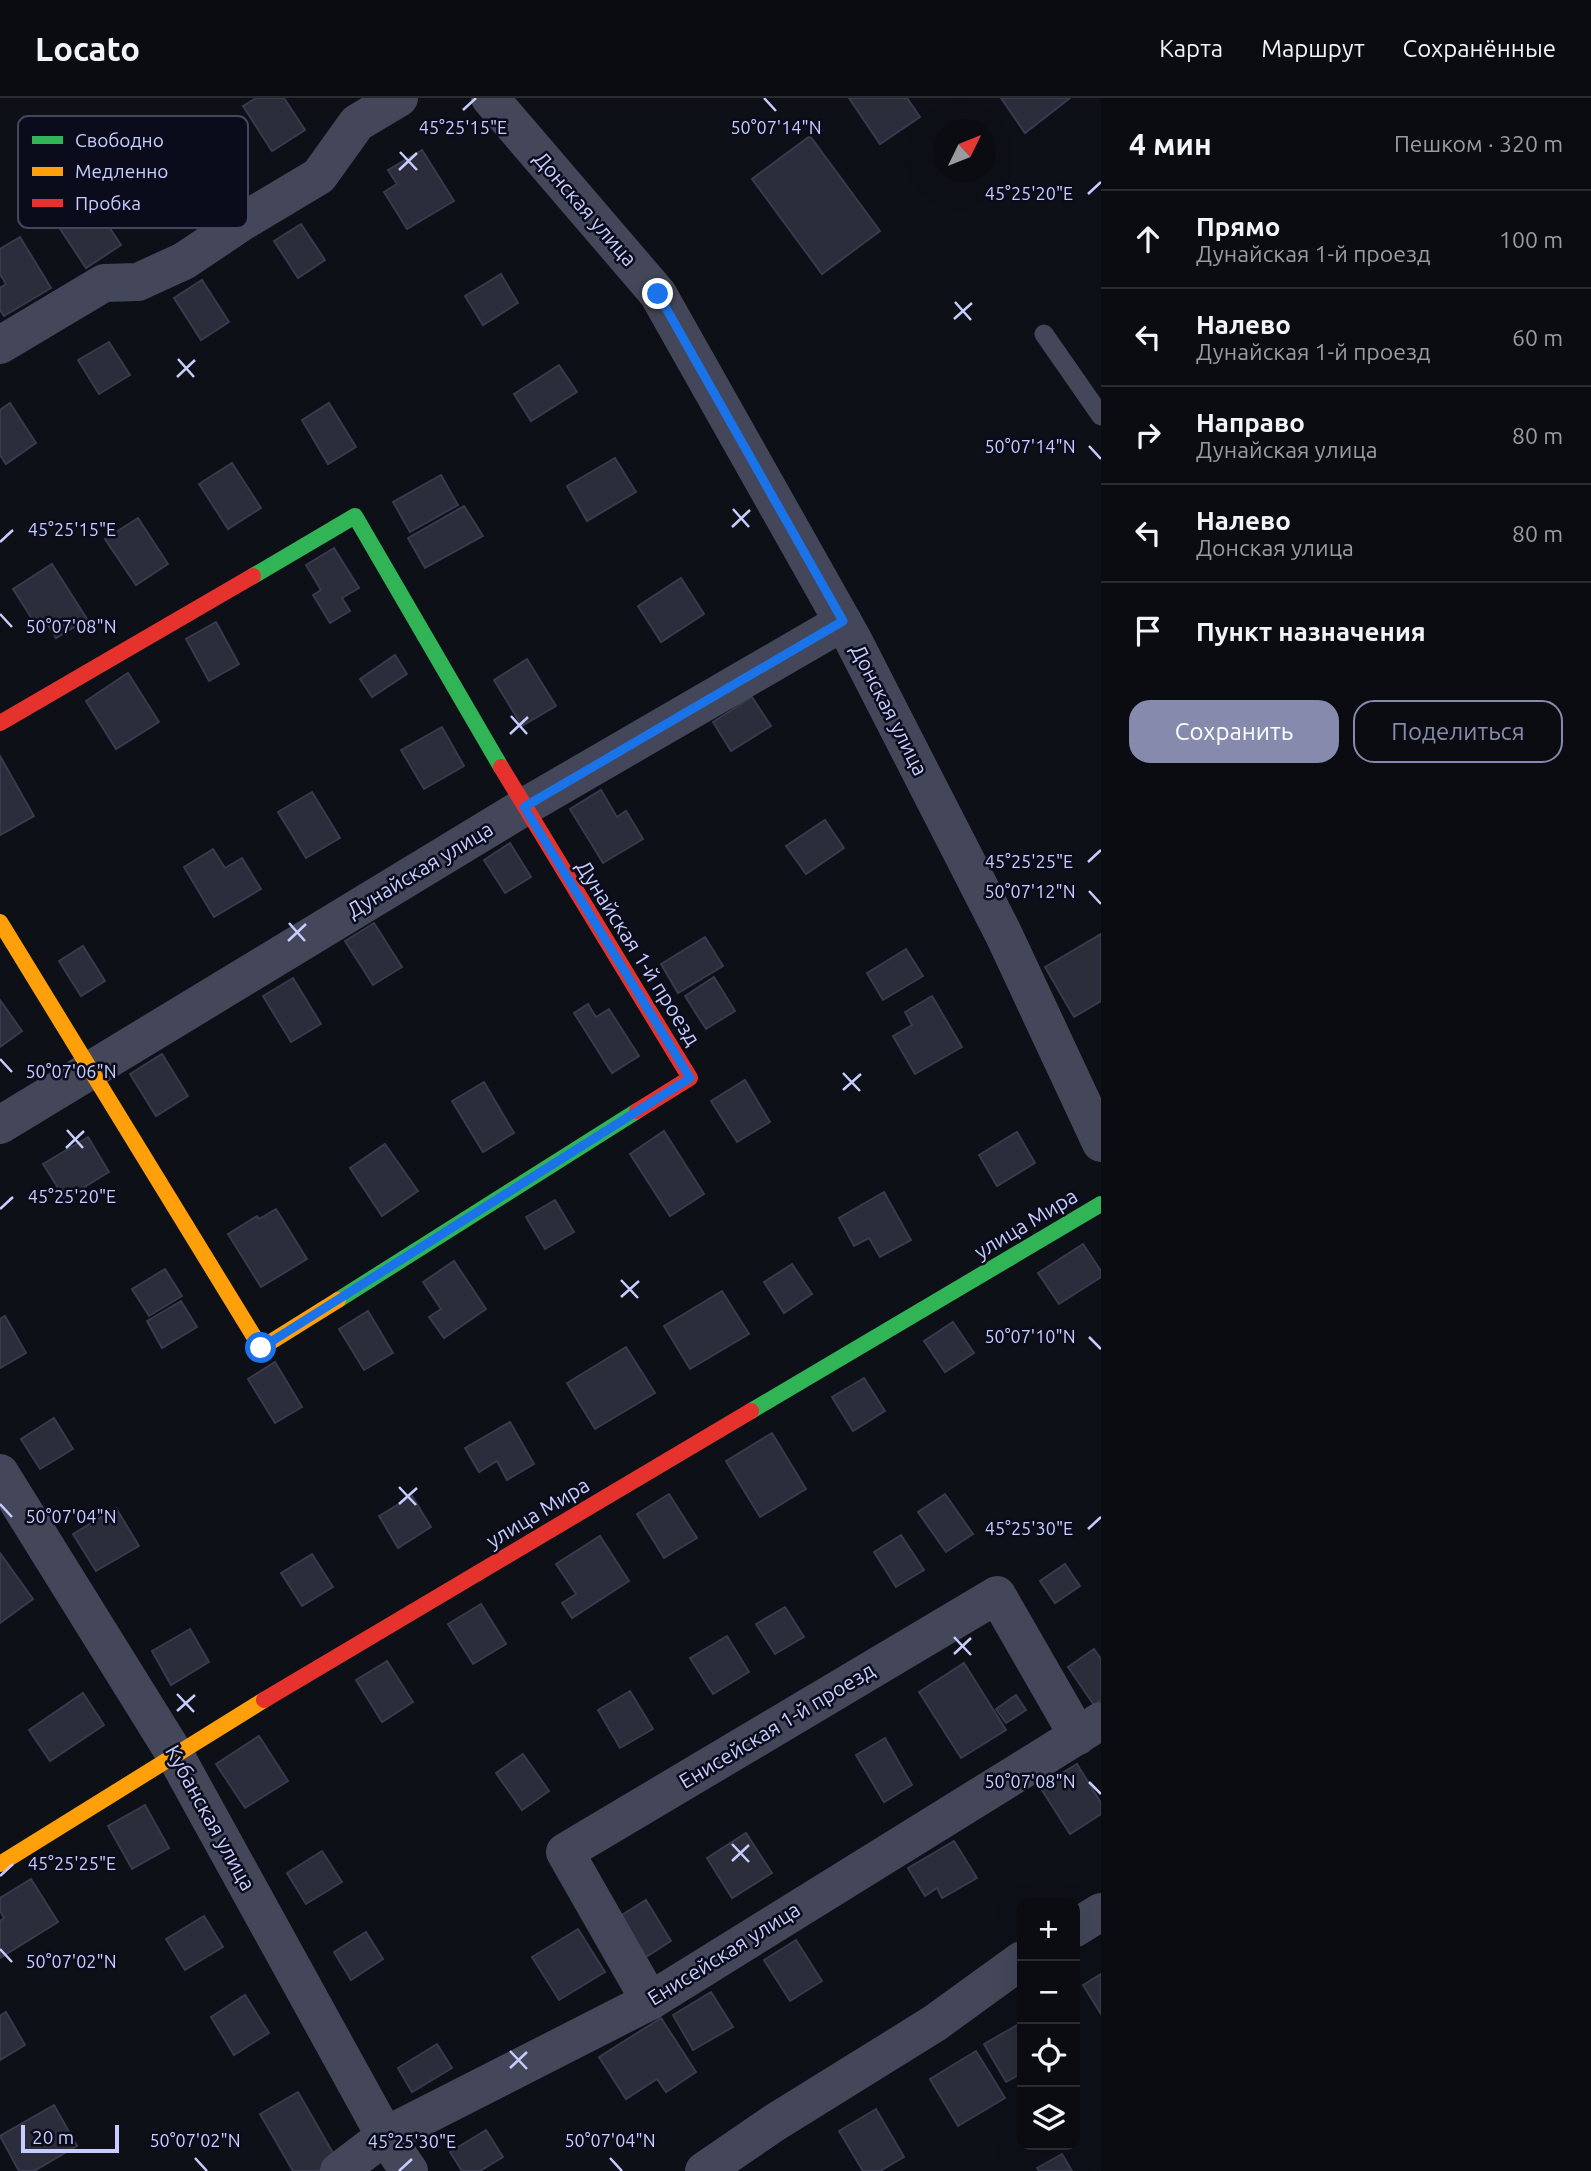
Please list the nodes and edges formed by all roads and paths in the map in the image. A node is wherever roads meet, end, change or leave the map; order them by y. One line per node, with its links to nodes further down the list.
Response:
1 (399, 98): 3 (street)
2 (490, 98): 8 (street, Донская улица)
3 (248, 218)
4 (233, 228): 6 (street)
5 (1044, 334): 7 (lane)
6 (0, 345)
7 (1101, 416)
8 (843, 621): 10 (street, Дунайская улица); 14 (street, Донская улица)
9 (0, 723): 10 (street, Дунайская 1-й проезд)
10 (524, 807): 12 (street, Дунайская улица); 12 (street, Дунайская 1-й проезд)
11 (0, 922): 12 (street, Дунайская 1-й проезд)
12 (90, 1073): 13 (street, Дунайская улица)
13 (0, 1125)
14 (1101, 1143)
15 (1101, 1204): 18 (street, улица Мира)
16 (0, 1472): 18 (street, Кубанская улица)
17 (1092, 1737): 23 (street, Енисейская улица); 23 (street, Енисейская 1-й проезд)
18 (174, 1752): 19 (street, улица Мира); 24 (street, Кубанская улица)
19 (0, 1864)
20 (1101, 1912): 21 (street)
21 (1080, 1925)
22 (1021, 1961): 27 (street)
23 (650, 2001): 24 (street, Енисейская улица)
24 (385, 2136): 25 (street, Енисейская улица); 26 (street, Кубанская улица)
25 (339, 2171)
26 (409, 2171)
27 (704, 2171)

